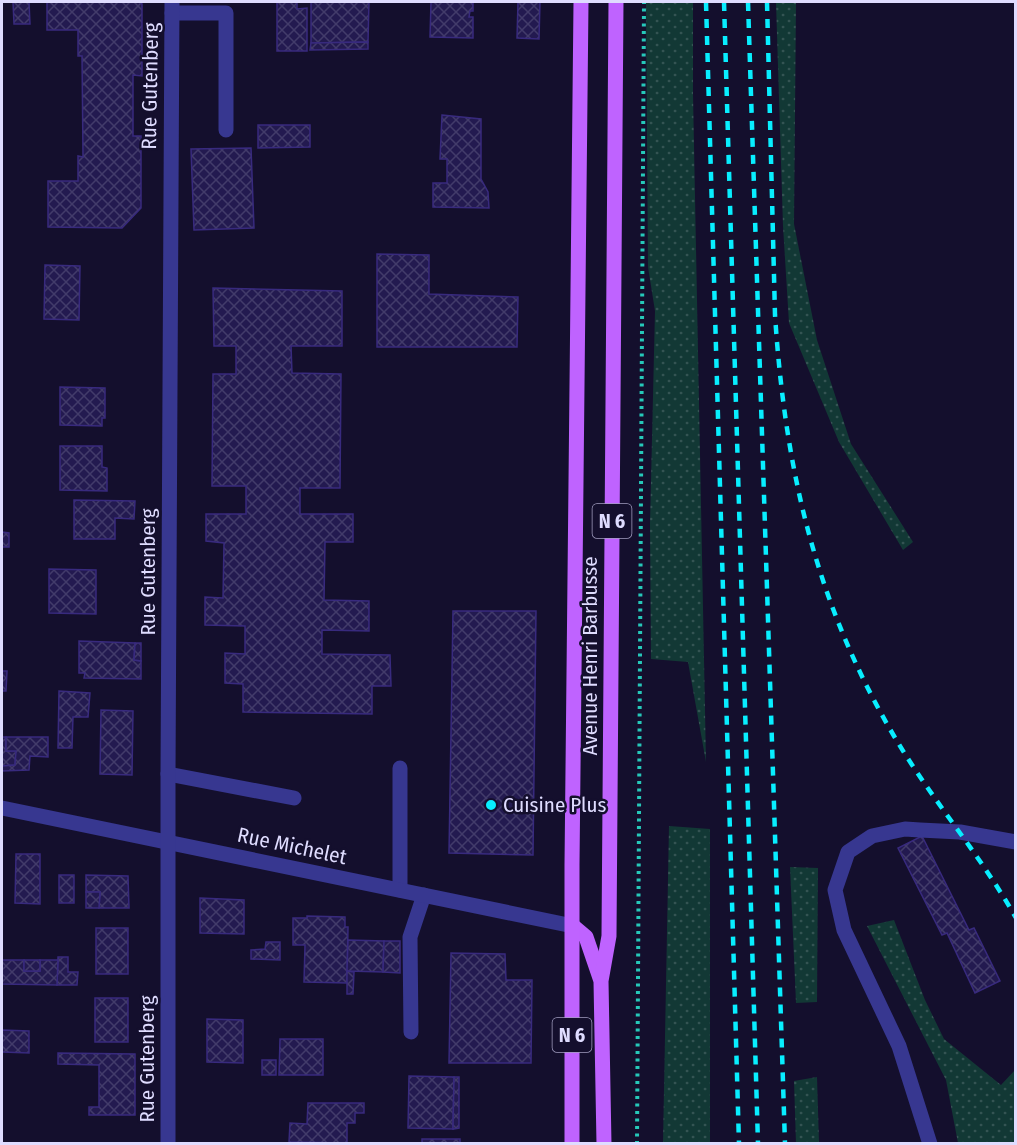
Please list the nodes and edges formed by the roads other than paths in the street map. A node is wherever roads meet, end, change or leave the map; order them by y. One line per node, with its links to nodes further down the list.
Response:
1 (581, 2): 13 (main road, Avenue Henri Barbusse / N 6)
2 (616, 2): 14 (main road, Avenue Henri Barbusse / N 6)
3 (172, 7): 4 (street); 6 (street, Rue Gutenberg)
4 (226, 130)
5 (400, 768): 11 (street)
6 (168, 774): 7 (street); 9 (street, Rue Gutenberg)
7 (294, 798)
8 (2, 808): 9 (street, Rue Michelet)
9 (168, 841): 11 (street, Rue Michelet); 16 (street, Rue Gutenberg)
10 (1016, 842): 19 (street)
11 (400, 890): 12 (street, Rue Michelet)
12 (424, 895): 13 (street, Rue Michelet); 15 (street)
13 (573, 926): 14 (main road); 17 (main road, Avenue Henri Barbusse / N 6)
14 (601, 981): 18 (main road, Avenue Henri Barbusse / N 6)
15 (411, 1032)
16 (168, 1143)
17 (572, 1143)
18 (604, 1143)
19 (930, 1143)

